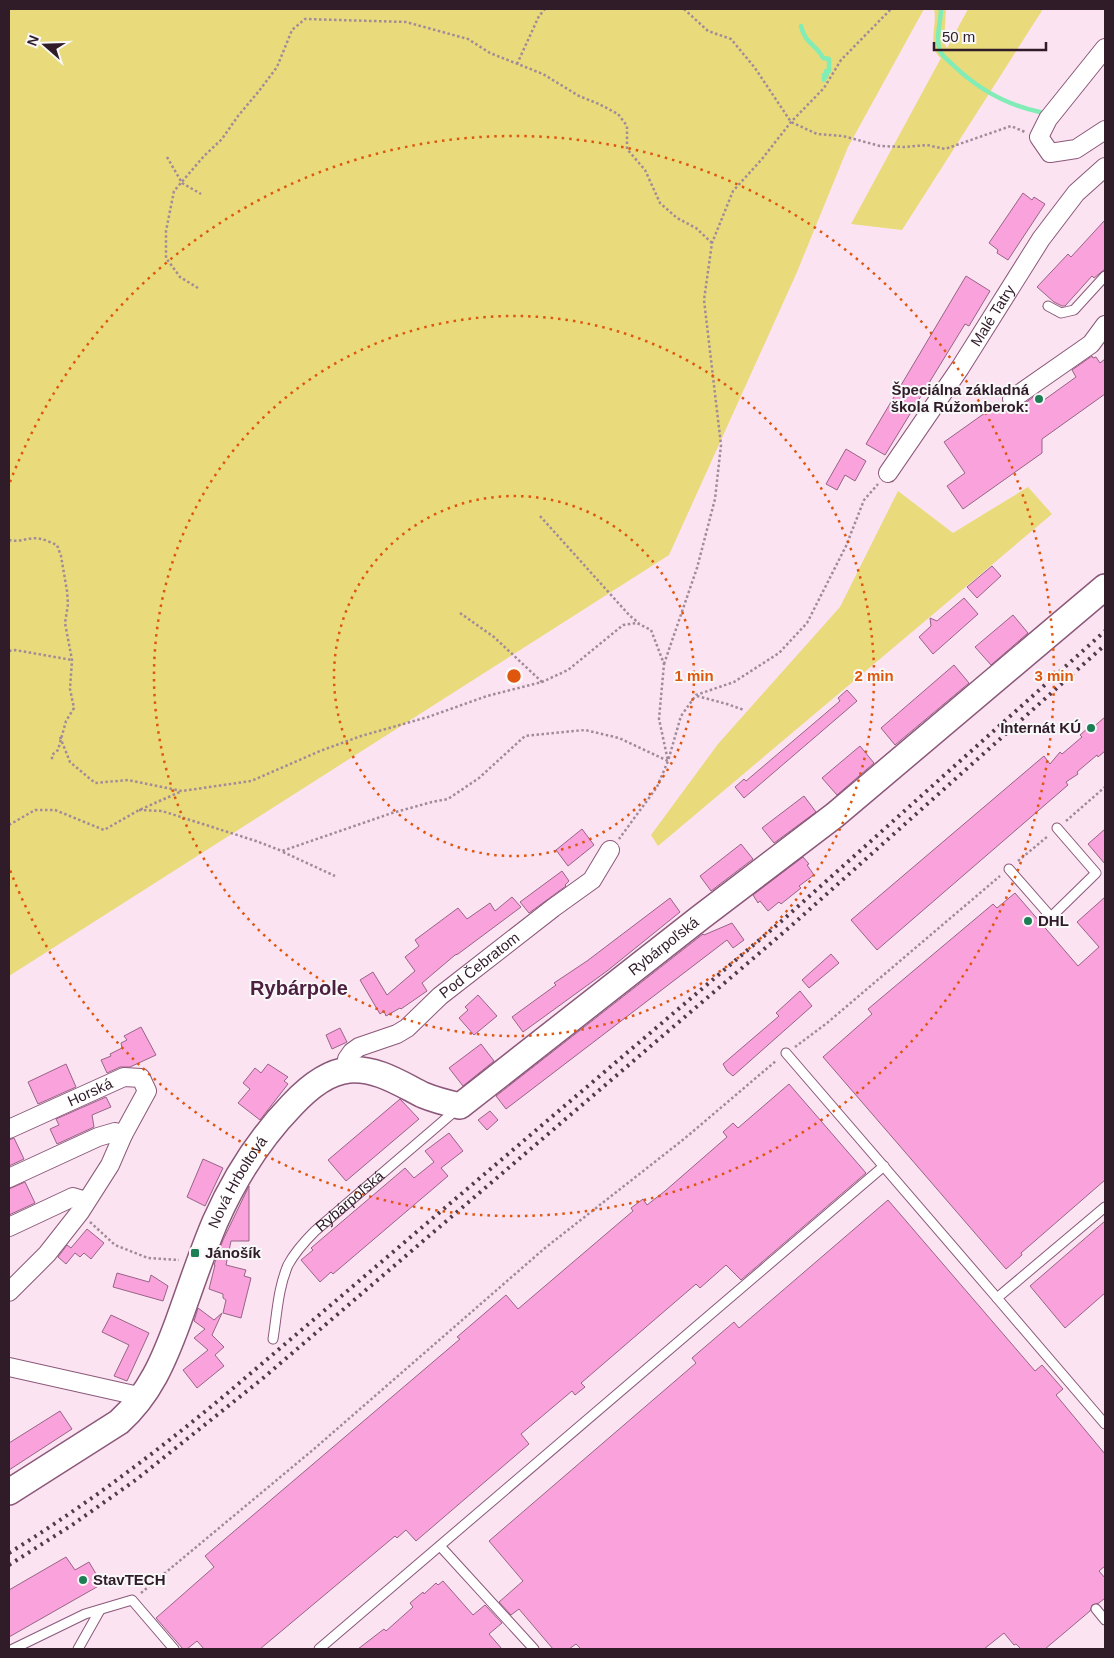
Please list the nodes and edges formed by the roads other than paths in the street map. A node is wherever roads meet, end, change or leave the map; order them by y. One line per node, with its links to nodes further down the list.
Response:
1 (1105, 48): 2 (street)
2 (1105, 130)
3 (1105, 166): 8 (street, Malé Tatry)
4 (1105, 276): 5 (lane)
5 (1048, 306)
6 (1105, 326): 7 (street)
7 (1012, 399)
8 (888, 473)
9 (1105, 587): 15 (street, Rybárpoľská)
10 (1057, 828): 12 (lane)
11 (610, 850): 14 (street, Pod Čebratom)
12 (1009, 869)
13 (786, 1053): 18 (lane)
14 (347, 1070): 15 (street, Nová Hrboltová); 27 (street, Nová Hrboltová)
15 (460, 1106): 25 (lane, Rybárpoľská)
16 (9, 1129): 17 (street, Horská)
17 (123, 1135): 19 (street); 20 (street, Horská)
18 (884, 1166): 24 (lane); 30 (lane)
19 (9, 1178)
20 (83, 1207): 22 (street); 23 (street, Horská)
21 (1105, 1207): 24 (lane)
22 (9, 1227)
23 (9, 1292)
24 (997, 1298): 28 (lane)
25 (273, 1339)
26 (9, 1367): 27 (street)
27 (143, 1397): 29 (street, Nová Hrboltová)
28 (1104, 1421)
29 (9, 1492)
30 (440, 1546): 37 (lane); 38 (lane)
31 (1096, 1609): 33 (lane)
32 (100, 1610): 34 (lane); 35 (lane); 36 (lane)
33 (1105, 1620)
34 (13, 1649)
35 (78, 1649)
36 (174, 1649)
37 (319, 1649)
38 (534, 1649)

